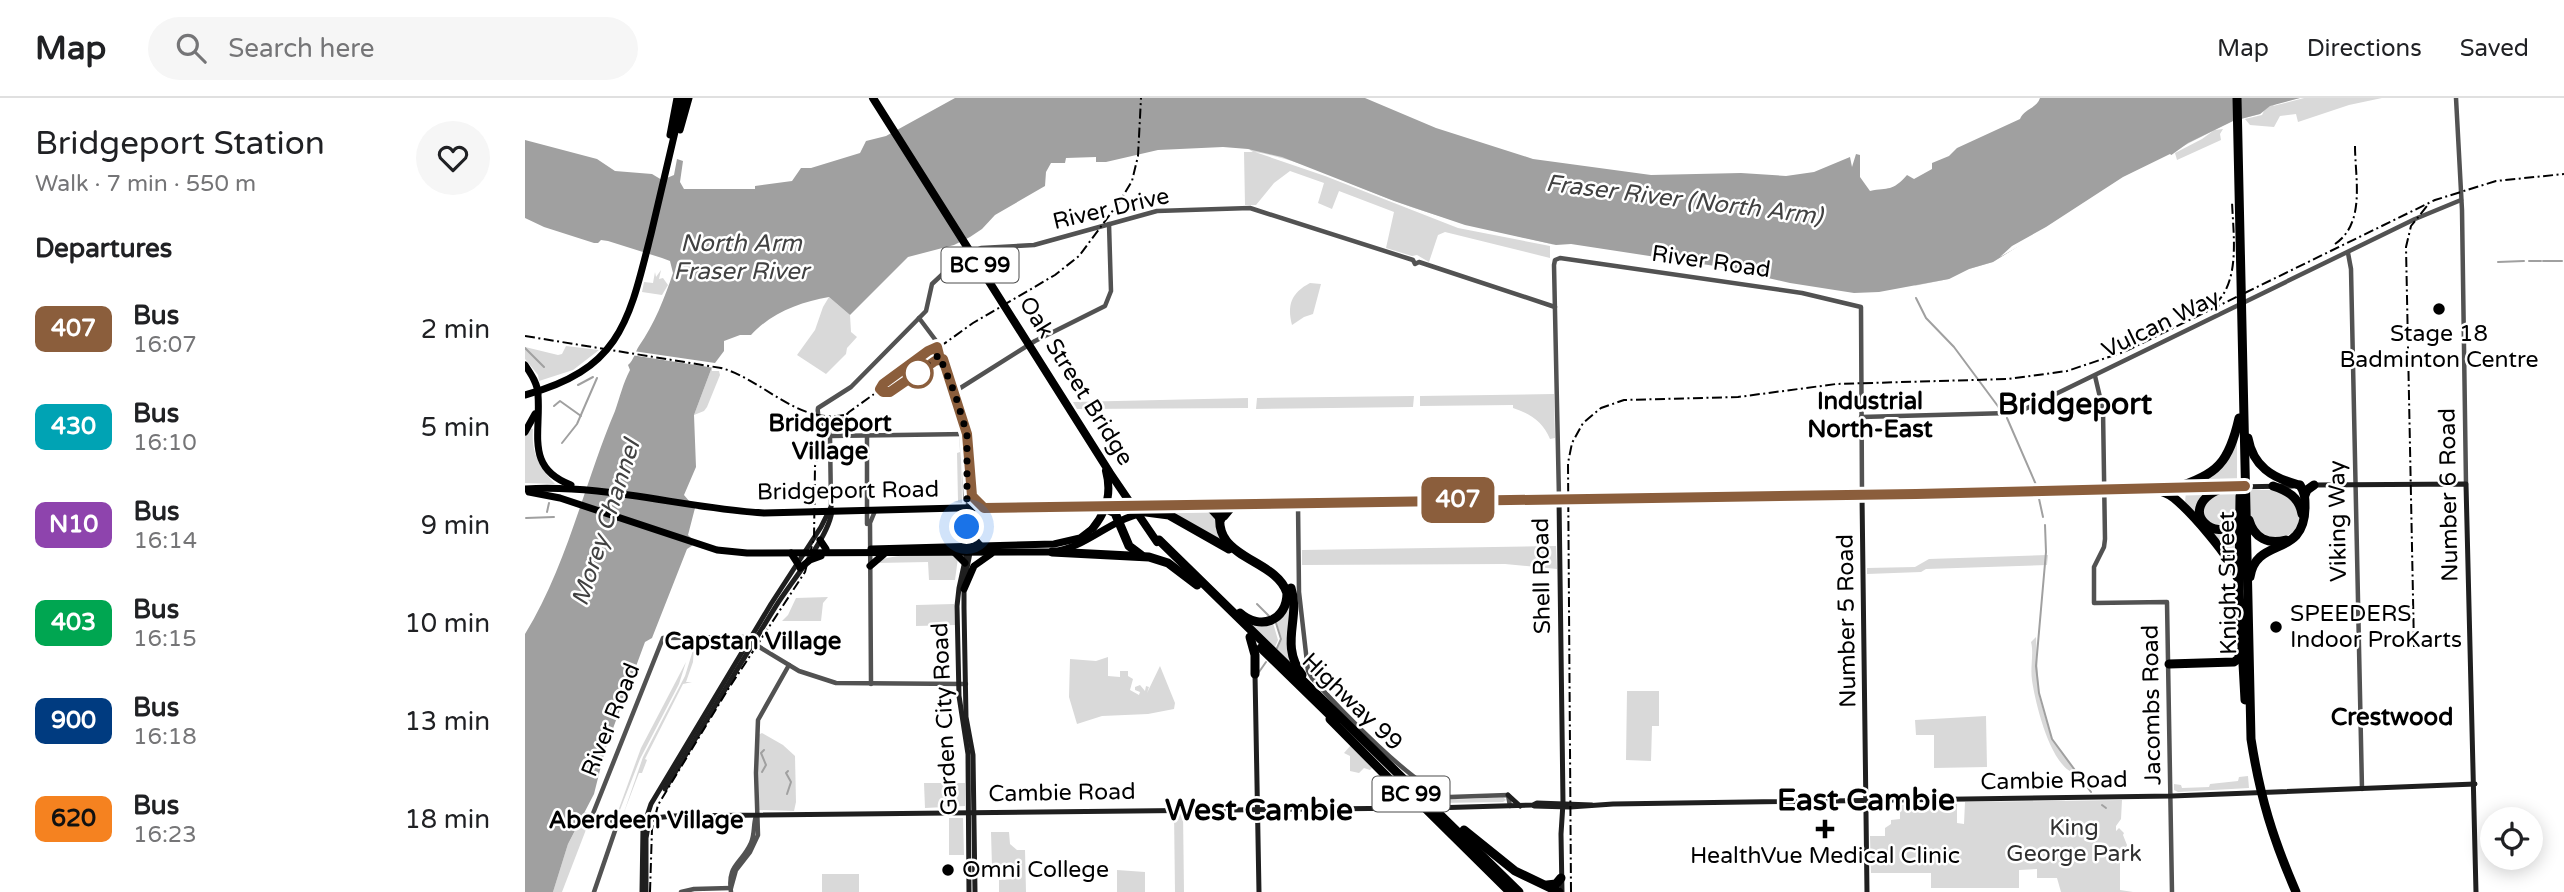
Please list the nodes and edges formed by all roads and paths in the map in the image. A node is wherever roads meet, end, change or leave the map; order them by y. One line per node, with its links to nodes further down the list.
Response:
1 (680, 98): 6 (main road); 16 (main road)
2 (689, 98): 6 (main road)
3 (875, 98): 30 (highway, Oak Street Bridge / BC 99); 66 (highway, Oak Street Bridge / BC 99)
4 (2236, 98): 18 (highway, Knight Street)
5 (2456, 98): 7 (street, Number 6 Road)
6 (668, 163): 16 (main road)
7 (2461, 200): 8 (street, Vulcan Way); 9 (street, Number 6 Road)
8 (2451, 204): 9 (street); 11 (street, Vulcan Way)
9 (2462, 210): 33 (street, Number 6 Road)
10 (1109, 224): 13 (street, River Drive); 15 (street, River Drive); 20 (street)
11 (2349, 253): 19 (street, Vulcan Way); 32 (street, Viking Way)
12 (1556, 259): 13 (street, Shell Road); 14 (street, River Road)
13 (1555, 307): 48 (street, Shell Road)
14 (1861, 307): 23 (street, Number 5 Road)
15 (919, 318): 20 (street); 27 (street)
16 (608, 346): 21 (main road)
17 (525, 365): 22 (main road)
18 (2242, 369): 24 (highway, Knight Street); 34 (highway); 44 (highway, Knight Street)
19 (2095, 376): 23 (street, Vulcan Way); 43 (street)
20 (954, 391): 26 (street)
21 (525, 393)
22 (537, 400): 25 (main road); 41 (main road)
23 (1861, 417): 45 (street, Number 5 Road)
24 (2239, 418): 31 (highway, Knight Street); 38 (highway)
25 (525, 432)
26 (967, 434): 28 (street); 29 (street)
27 (830, 436): 28 (street); 58 (street)
28 (867, 436): 59 (street)
29 (969, 449): 47 (street); 55 (street)
30 (1104, 462): 64 (highway); 66 (highway, Oak Street Bridge / BC 99)
31 (2241, 477): 57 (highway); 96 (highway, Knight Street)
32 (2355, 484): 33 (main road, Bridgeport Road); 35 (main road, Bridgeport Road); 100 (street, Viking Way)
33 (2466, 484): 99 (main road, Number 6 Road)
34 (2299, 485): 35 (main road, Bridgeport Road); 36 (main road, Bridgeport Road); 46 (highway)
35 (2314, 485): 46 (highway)
36 (2273, 486): 37 (main road, Bridgeport Road); 44 (highway)
37 (2229, 487): 39 (main road, Bridgeport Road); 57 (highway)
38 (2174, 488): 39 (main road, Bridgeport Road); 42 (main road, Bridgeport Road)
39 (2187, 488): 61 (highway)
40 (525, 489): 41 (main road); 73 (main road)
41 (580, 489): 58 (main road, Bridgeport Road)
42 (2154, 489): 43 (main road, Bridgeport Road); 61 (highway)
43 (2105, 491): 45 (main road, Bridgeport Road); 90 (street, Jacombs Road)
44 (2245, 494): 86 (highway, Knight Street)
45 (1862, 495): 48 (main road, Bridgeport Road); 103 (main road, Number 5 Road)
46 (2305, 495): 86 (highway)
47 (972, 496): 55 (street); 56 (main road)
48 (1559, 498): 49 (main road, Bridgeport Road); 104 (main road, Shell Road)
49 (1298, 504): 52 (main road, Bridgeport Road); 101 (street)
50 (1208, 505): 51 (main road, Bridgeport Road); 54 (main road, Bridgeport Road); 62 (highway)
51 (1223, 505): 52 (main road, Bridgeport Road); 62 (highway)
52 (1233, 505): 62 (highway)
53 (1100, 506): 54 (main road, Bridgeport Road); 56 (main road, Bridgeport Road); 63 (highway)
54 (1164, 506): 60 (main road)
55 (970, 508): 56 (main road, Bridgeport Road); 59 (main road, Bridgeport Road); 67 (main road)
56 (984, 508)
57 (2239, 508): 85 (highway)
58 (833, 511): 59 (main road, Bridgeport Road); 65 (main road); 69 (main road)
59 (872, 511): 68 (street)
60 (1146, 512): 63 (main road); 78 (highway)
61 (2191, 515): 85 (highway)
62 (1222, 518): 78 (highway); 95 (highway)
63 (1120, 521): 72 (main road); 77 (highway)
64 (1093, 528): 67 (main road)
65 (820, 540): 69 (main road); 70 (main road)
66 (1158, 541): 82 (highway, Highway 99 / BC 99); 83 (highway, Highway 99 / BC 99)
67 (967, 545): 68 (main road); 71 (main road); 74 (main road); 75 (main road); 79 (main road, Garden City Road); 84 (main road, Garden City Road)
68 (869, 551): 70 (main road); 76 (main road); 81 (street)
69 (810, 552): 70 (main road); 73 (main road); 80 (main road)
70 (827, 552): 80 (main road)
71 (994, 552): 72 (main road); 84 (main road)
72 (1052, 552): 77 (highway)
73 (791, 553): 80 (main road)
74 (926, 553): 75 (main road); 76 (main road)
75 (955, 553): 79 (main road)
76 (884, 554): 81 (main road)
77 (1145, 556): 83 (highway)
78 (1246, 558): 82 (highway)
79 (965, 563): 94 (main road, Garden City Road)
80 (799, 566): 88 (main road)
81 (870, 566): 93 (street)
82 (1193, 574): 95 (highway, Highway 99 / BC 99)
83 (1198, 584): 87 (highway, Highway 99 / BC 99)
84 (964, 589): 94 (main road, Garden City Road)
85 (2239, 591): 89 (highway)
86 (2248, 621): 130 (highway, Knight Street)
87 (1249, 637): 92 (highway); 97 (highway, Highway 99 / BC 99)
88 (753, 642): 91 (street); 111 (street, River Road); 113 (main road)
89 (2241, 649): 90 (highway); 96 (highway)
90 (2169, 664): 102 (street, Jacombs Road)
91 (789, 665): 93 (street); 110 (street)
92 (1255, 674): 108 (main road)
93 (871, 684): 94 (street)
94 (962, 684): 109 (main road, Garden City Road); 109 (main road, Garden City Road)
95 (1316, 694): 98 (highway, Highway 99 / BC 99)
96 (2245, 700): 129 (highway, Knight Street)
97 (1325, 711): 124 (highway, Highway 99 / BC 99); 124 (highway)
98 (1381, 757): 116 (highway); 125 (highway, Highway 99 / BC 99)
99 (2475, 784): 100 (main road, Cambie Road); 131 (main road, Number 6 Road)
100 (2362, 789): 102 (main road, Cambie Road)
101 (1508, 795): 105 (street); 106 (main road)
102 (2172, 796): 103 (main road, Cambie Road); 128 (street, Jacombs Road)
103 (1867, 801): 104 (main road, Cambie Road); 127 (main road, Number 5 Road)
104 (1563, 805): 107 (main road, Cambie Road); 112 (main road, Shell Road)
105 (1510, 806): 106 (main road, Cambie Road); 108 (main road, Cambie Road)
106 (1520, 806): 107 (main road, Cambie Road)
107 (1535, 806): 112 (main road)
108 (1258, 808): 109 (main road, Cambie Road); 123 (main road)
109 (971, 812): 110 (main road, Cambie Road); 121 (main road, Garden City Road); 122 (main road, Garden City Road)
110 (757, 815): 113 (main road, Cambie Road); 117 (street)
111 (592, 816): 114 (street, Cambie Road)
112 (1561, 817): 115 (main road, Shell Road)
113 (647, 819): 114 (street, Cambie Road); 119 (main road)
114 (618, 823): 118 (street)
115 (1561, 878): 116 (highway); 126 (main road, Shell Road)
116 (1541, 883): 126 (highway)
117 (731, 890): 120 (street)
118 (594, 892)
119 (644, 892)
120 (681, 892)
121 (969, 892)
122 (975, 892)
123 (1259, 892)
124 (1506, 892)
125 (1519, 892)
126 (1560, 892)
127 (1867, 892)
128 (2172, 892)
129 (2291, 892)
130 (2296, 892)
131 (2476, 892)

